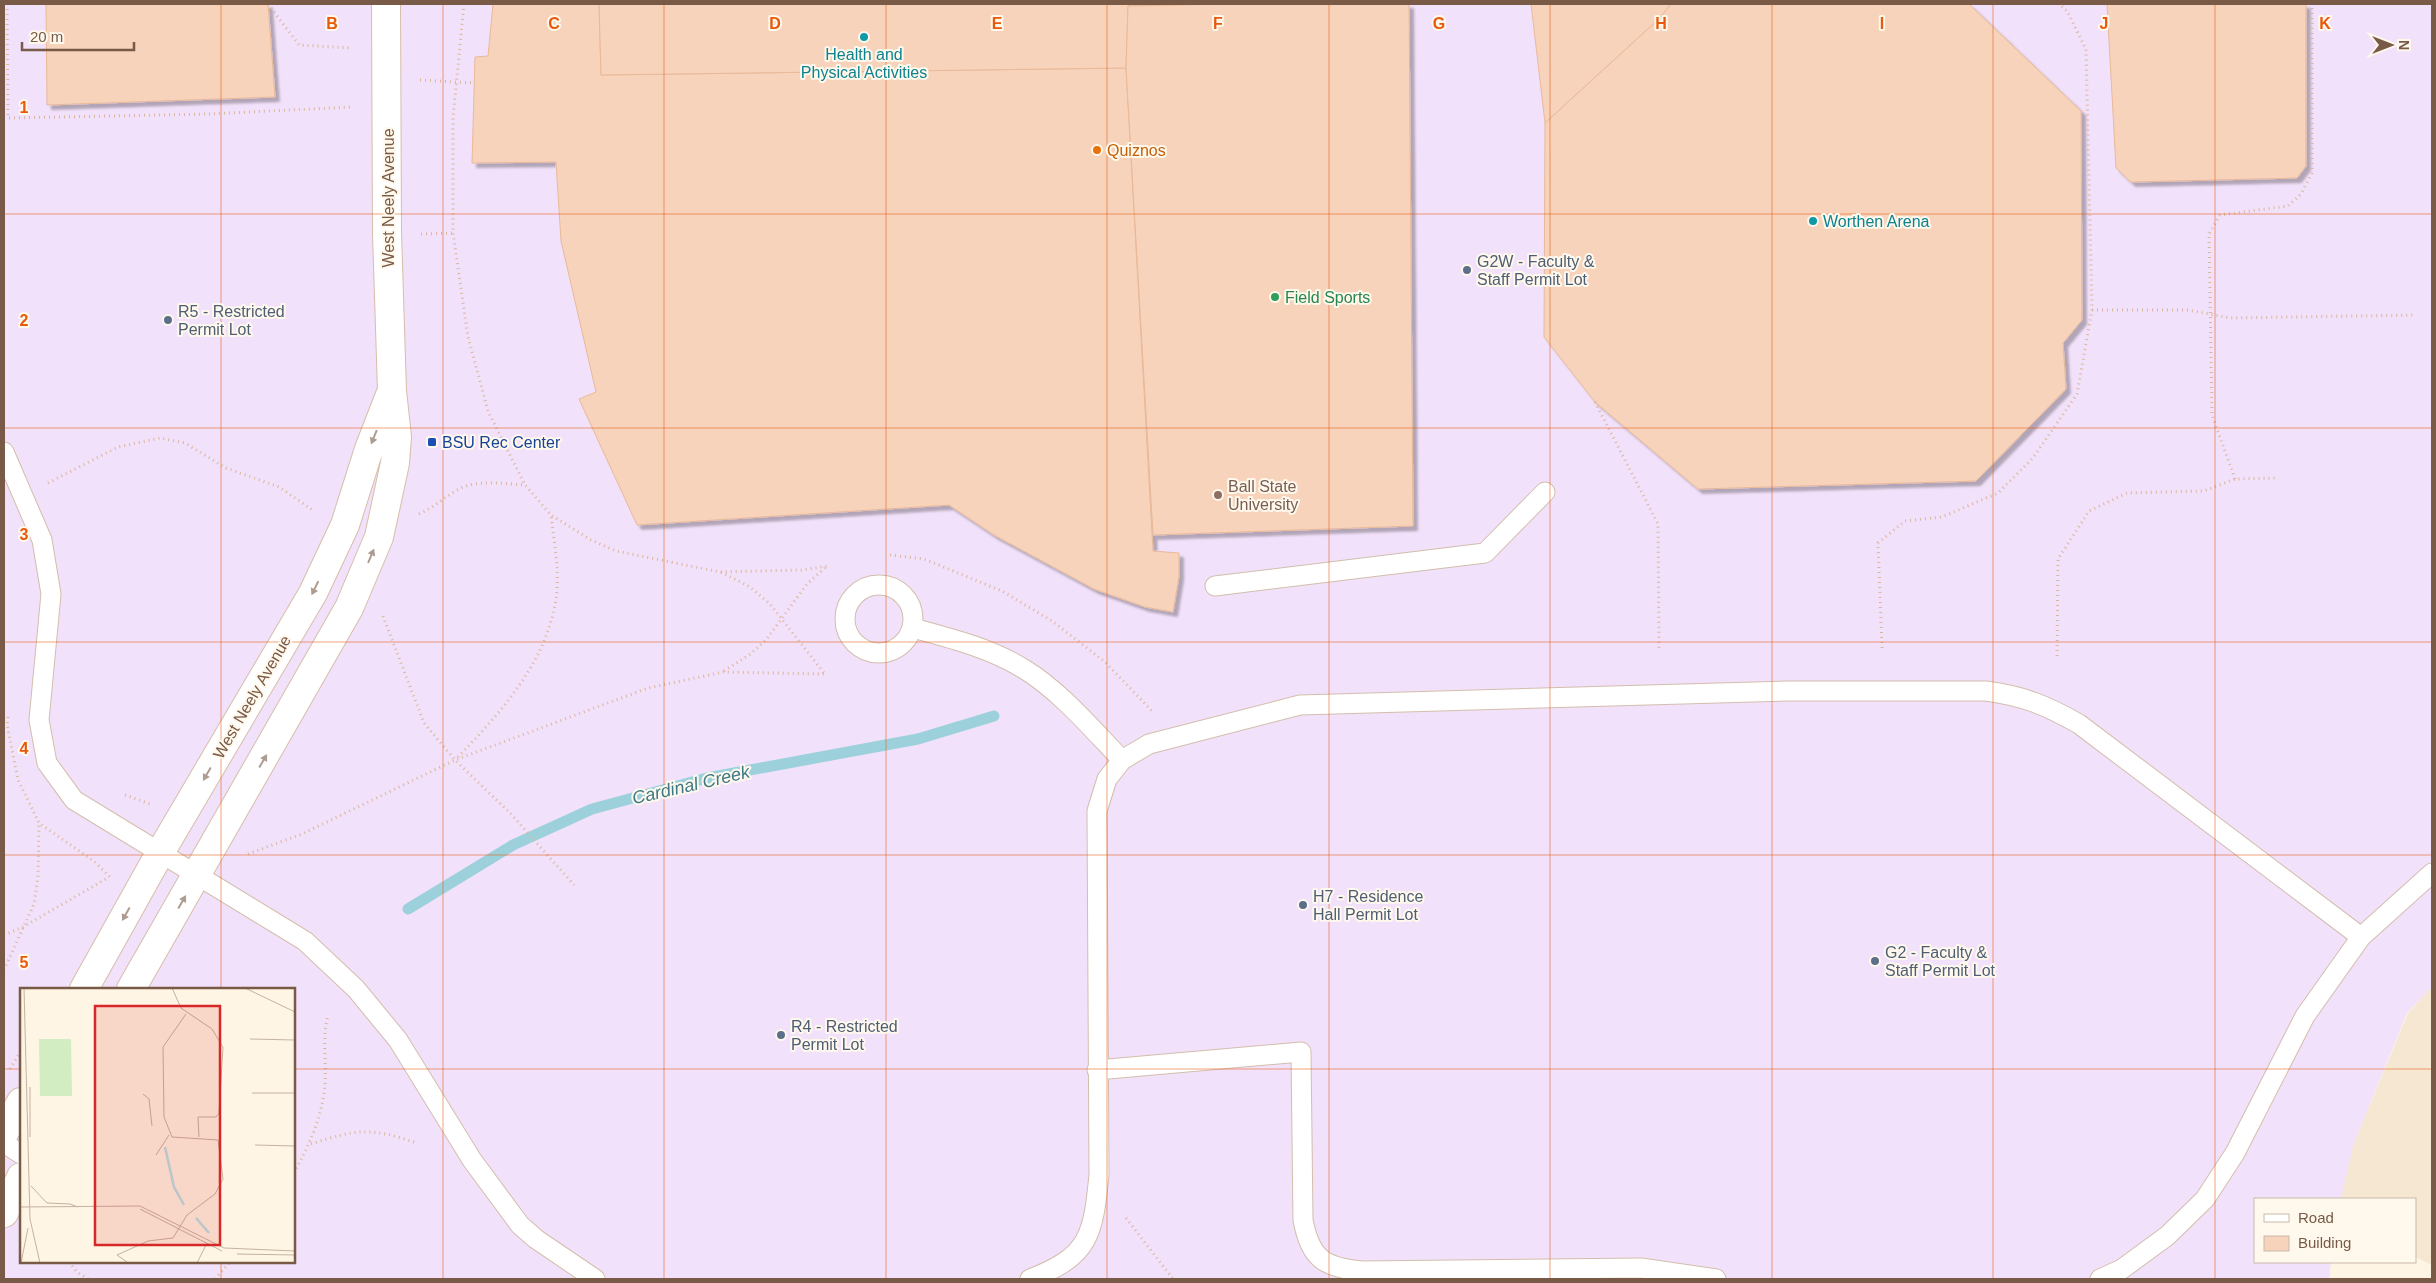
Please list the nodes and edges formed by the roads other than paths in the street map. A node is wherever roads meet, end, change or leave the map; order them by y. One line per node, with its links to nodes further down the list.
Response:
1 (386, 4): 2 (street, West Neely Avenue)
2 (392, 391): 8 (street, West Neely Avenue, one-way to 8); 10 (street, West Neely Avenue, one-way to 2)
3 (4, 452): 8 (lane)
4 (1545, 492): 5 (lane)
5 (1215, 586)
6 (913, 628): 7 (lane)
7 (1122, 760): 11 (lane); 14 (lane)
8 (160, 853): 10 (lane); 12 (street, West Neely Avenue, one-way to 12)
9 (2432, 873): 11 (lane)
10 (198, 875): 13 (street, West Neely Avenue, one-way to 10); 21 (lane)
11 (2361, 937): 24 (lane)
12 (85, 988)
13 (132, 988)
14 (1097, 1070): 22 (lane); 23 (lane)
15 (20, 1104): 16 (street)
16 (4, 1133)
17 (4, 1142): 18 (lane)
18 (20, 1153)
19 (20, 1179): 20 (street)
20 (4, 1213)
21 (595, 1279)
22 (1030, 1279)
23 (1716, 1279)
24 (2100, 1279)

